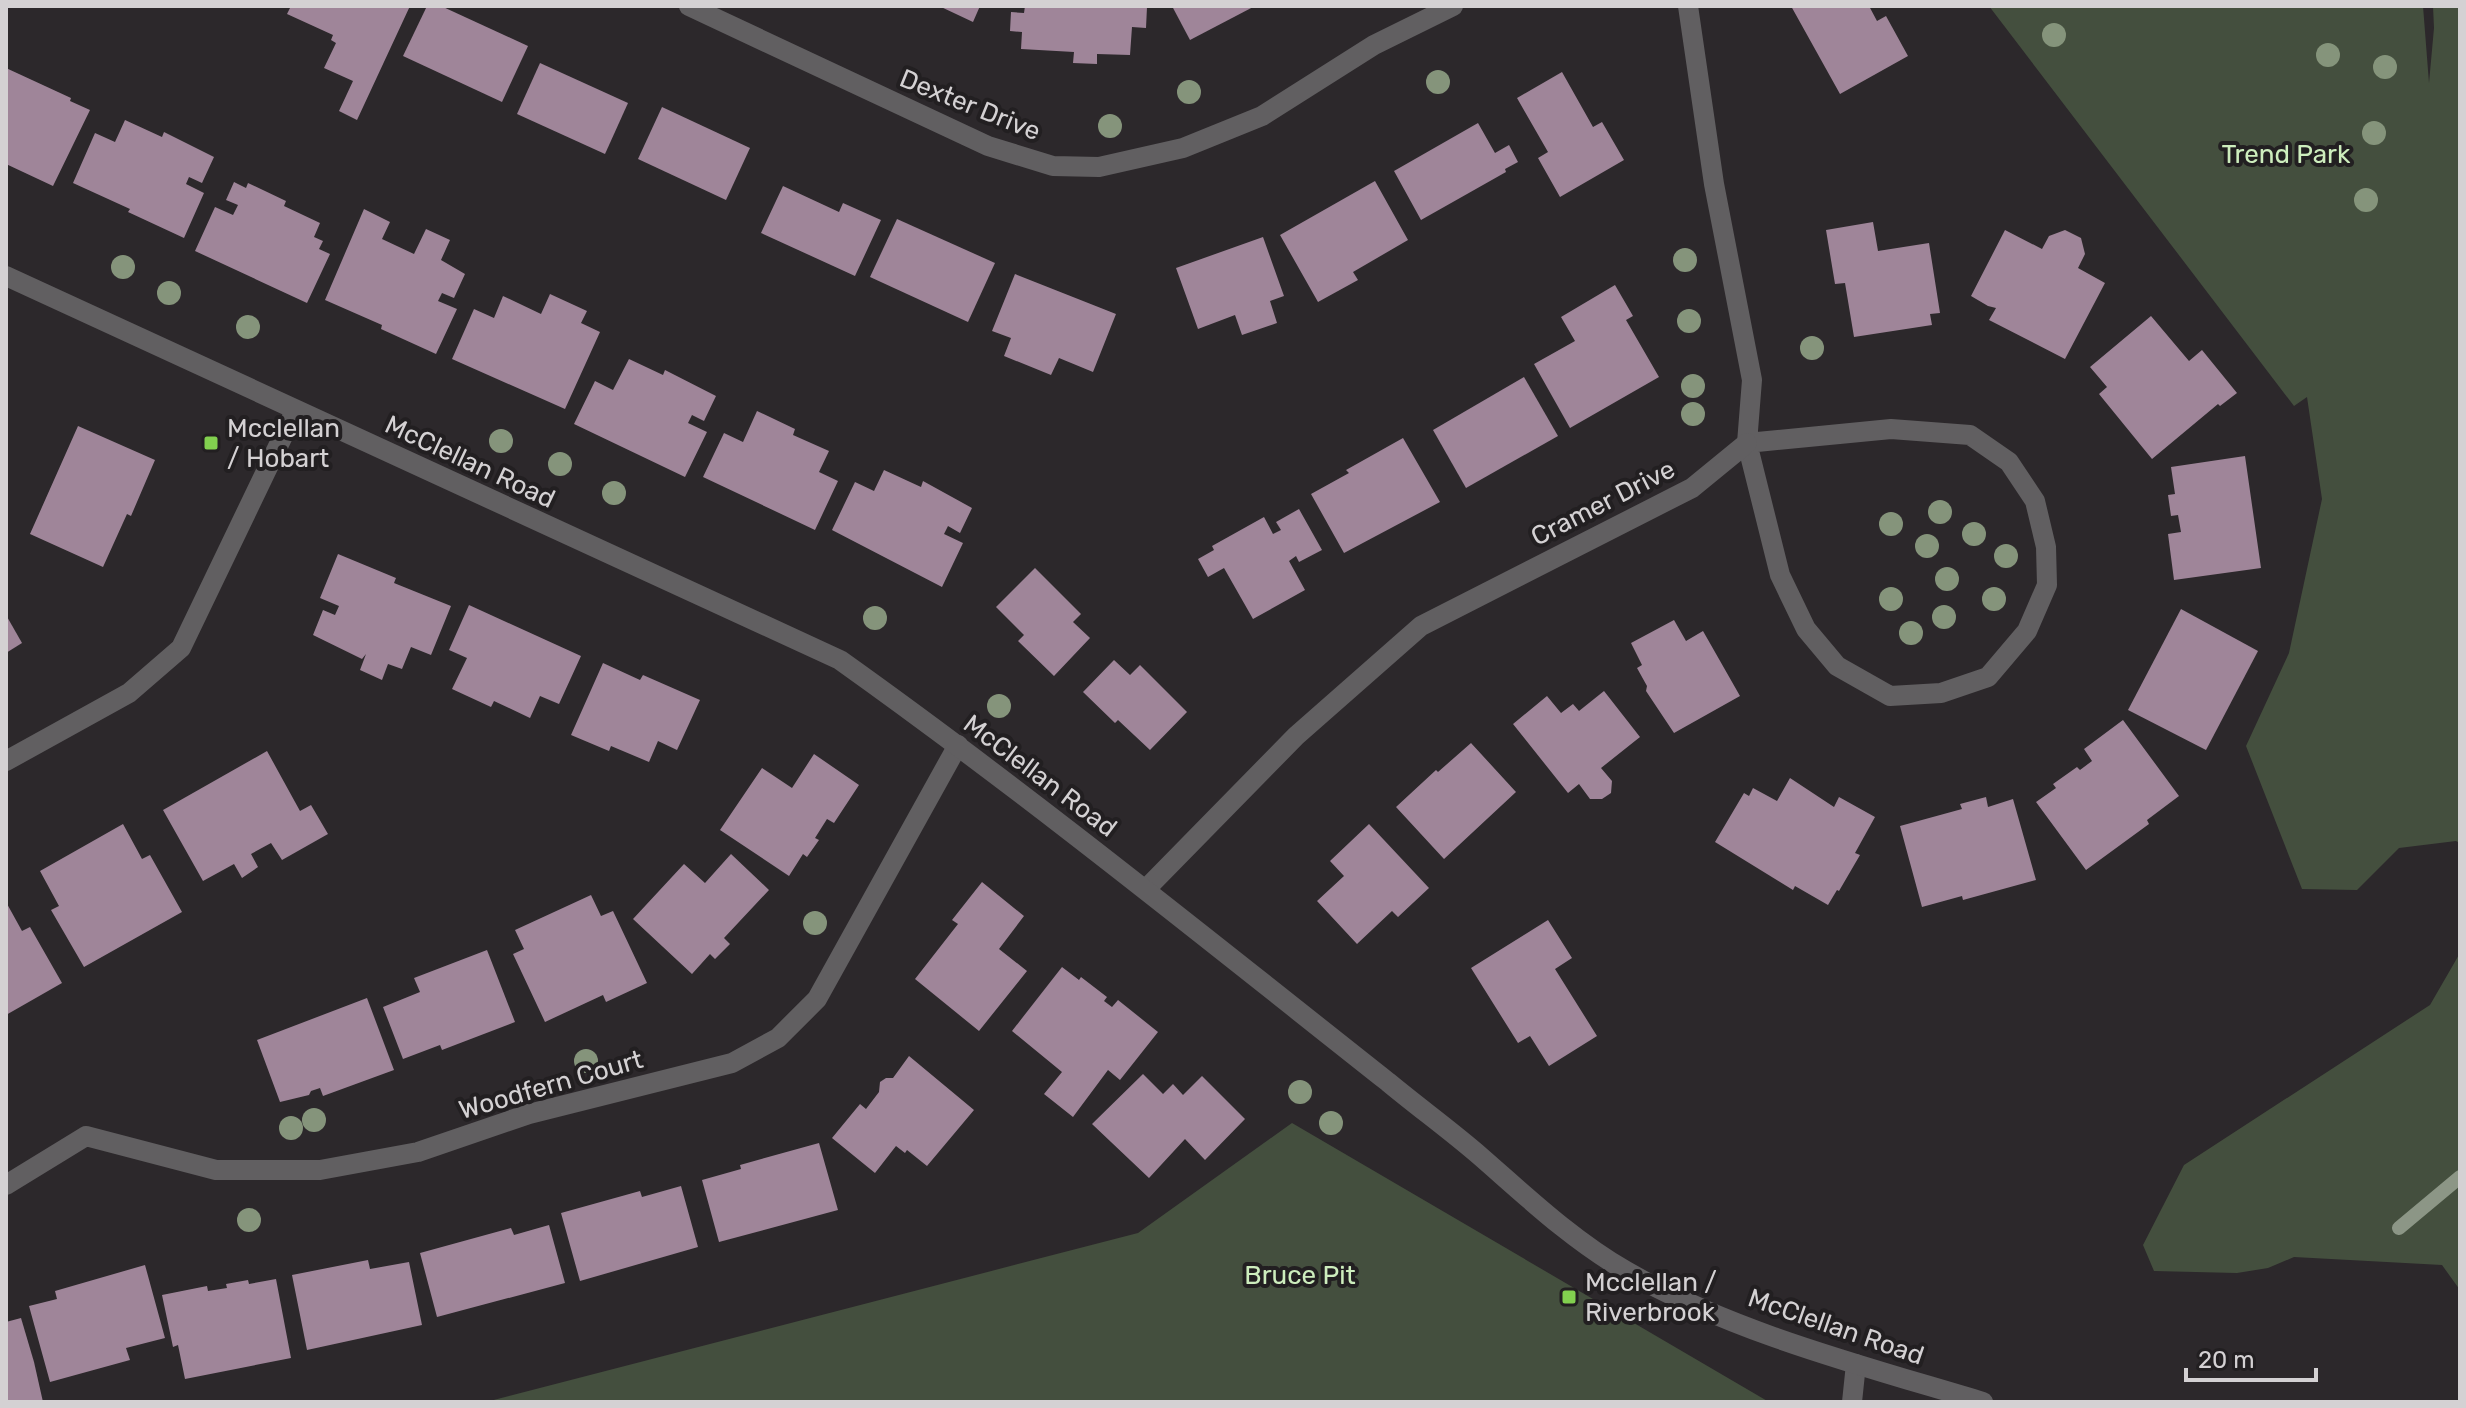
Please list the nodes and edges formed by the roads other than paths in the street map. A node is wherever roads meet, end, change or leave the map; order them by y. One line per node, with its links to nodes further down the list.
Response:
1 (689, 6): 2 (street, Dexter Drive)
2 (1453, 6)
3 (1688, 6): 6 (street)
4 (6, 276): 5 (street, McClellan Road)
5 (295, 411): 7 (street, McClellan Road); 8 (street)
6 (1747, 443): 6 (street); 9 (street, Cramer Drive)
7 (958, 745): 9 (street, McClellan Road); 10 (street, Woodfern Court)
8 (6, 761)
9 (1146, 889): 11 (street, McClellan Road)
10 (6, 1185)
11 (1856, 1364): 12 (street); 13 (street, McClellan Road)
12 (1852, 1402)
13 (1983, 1402)

